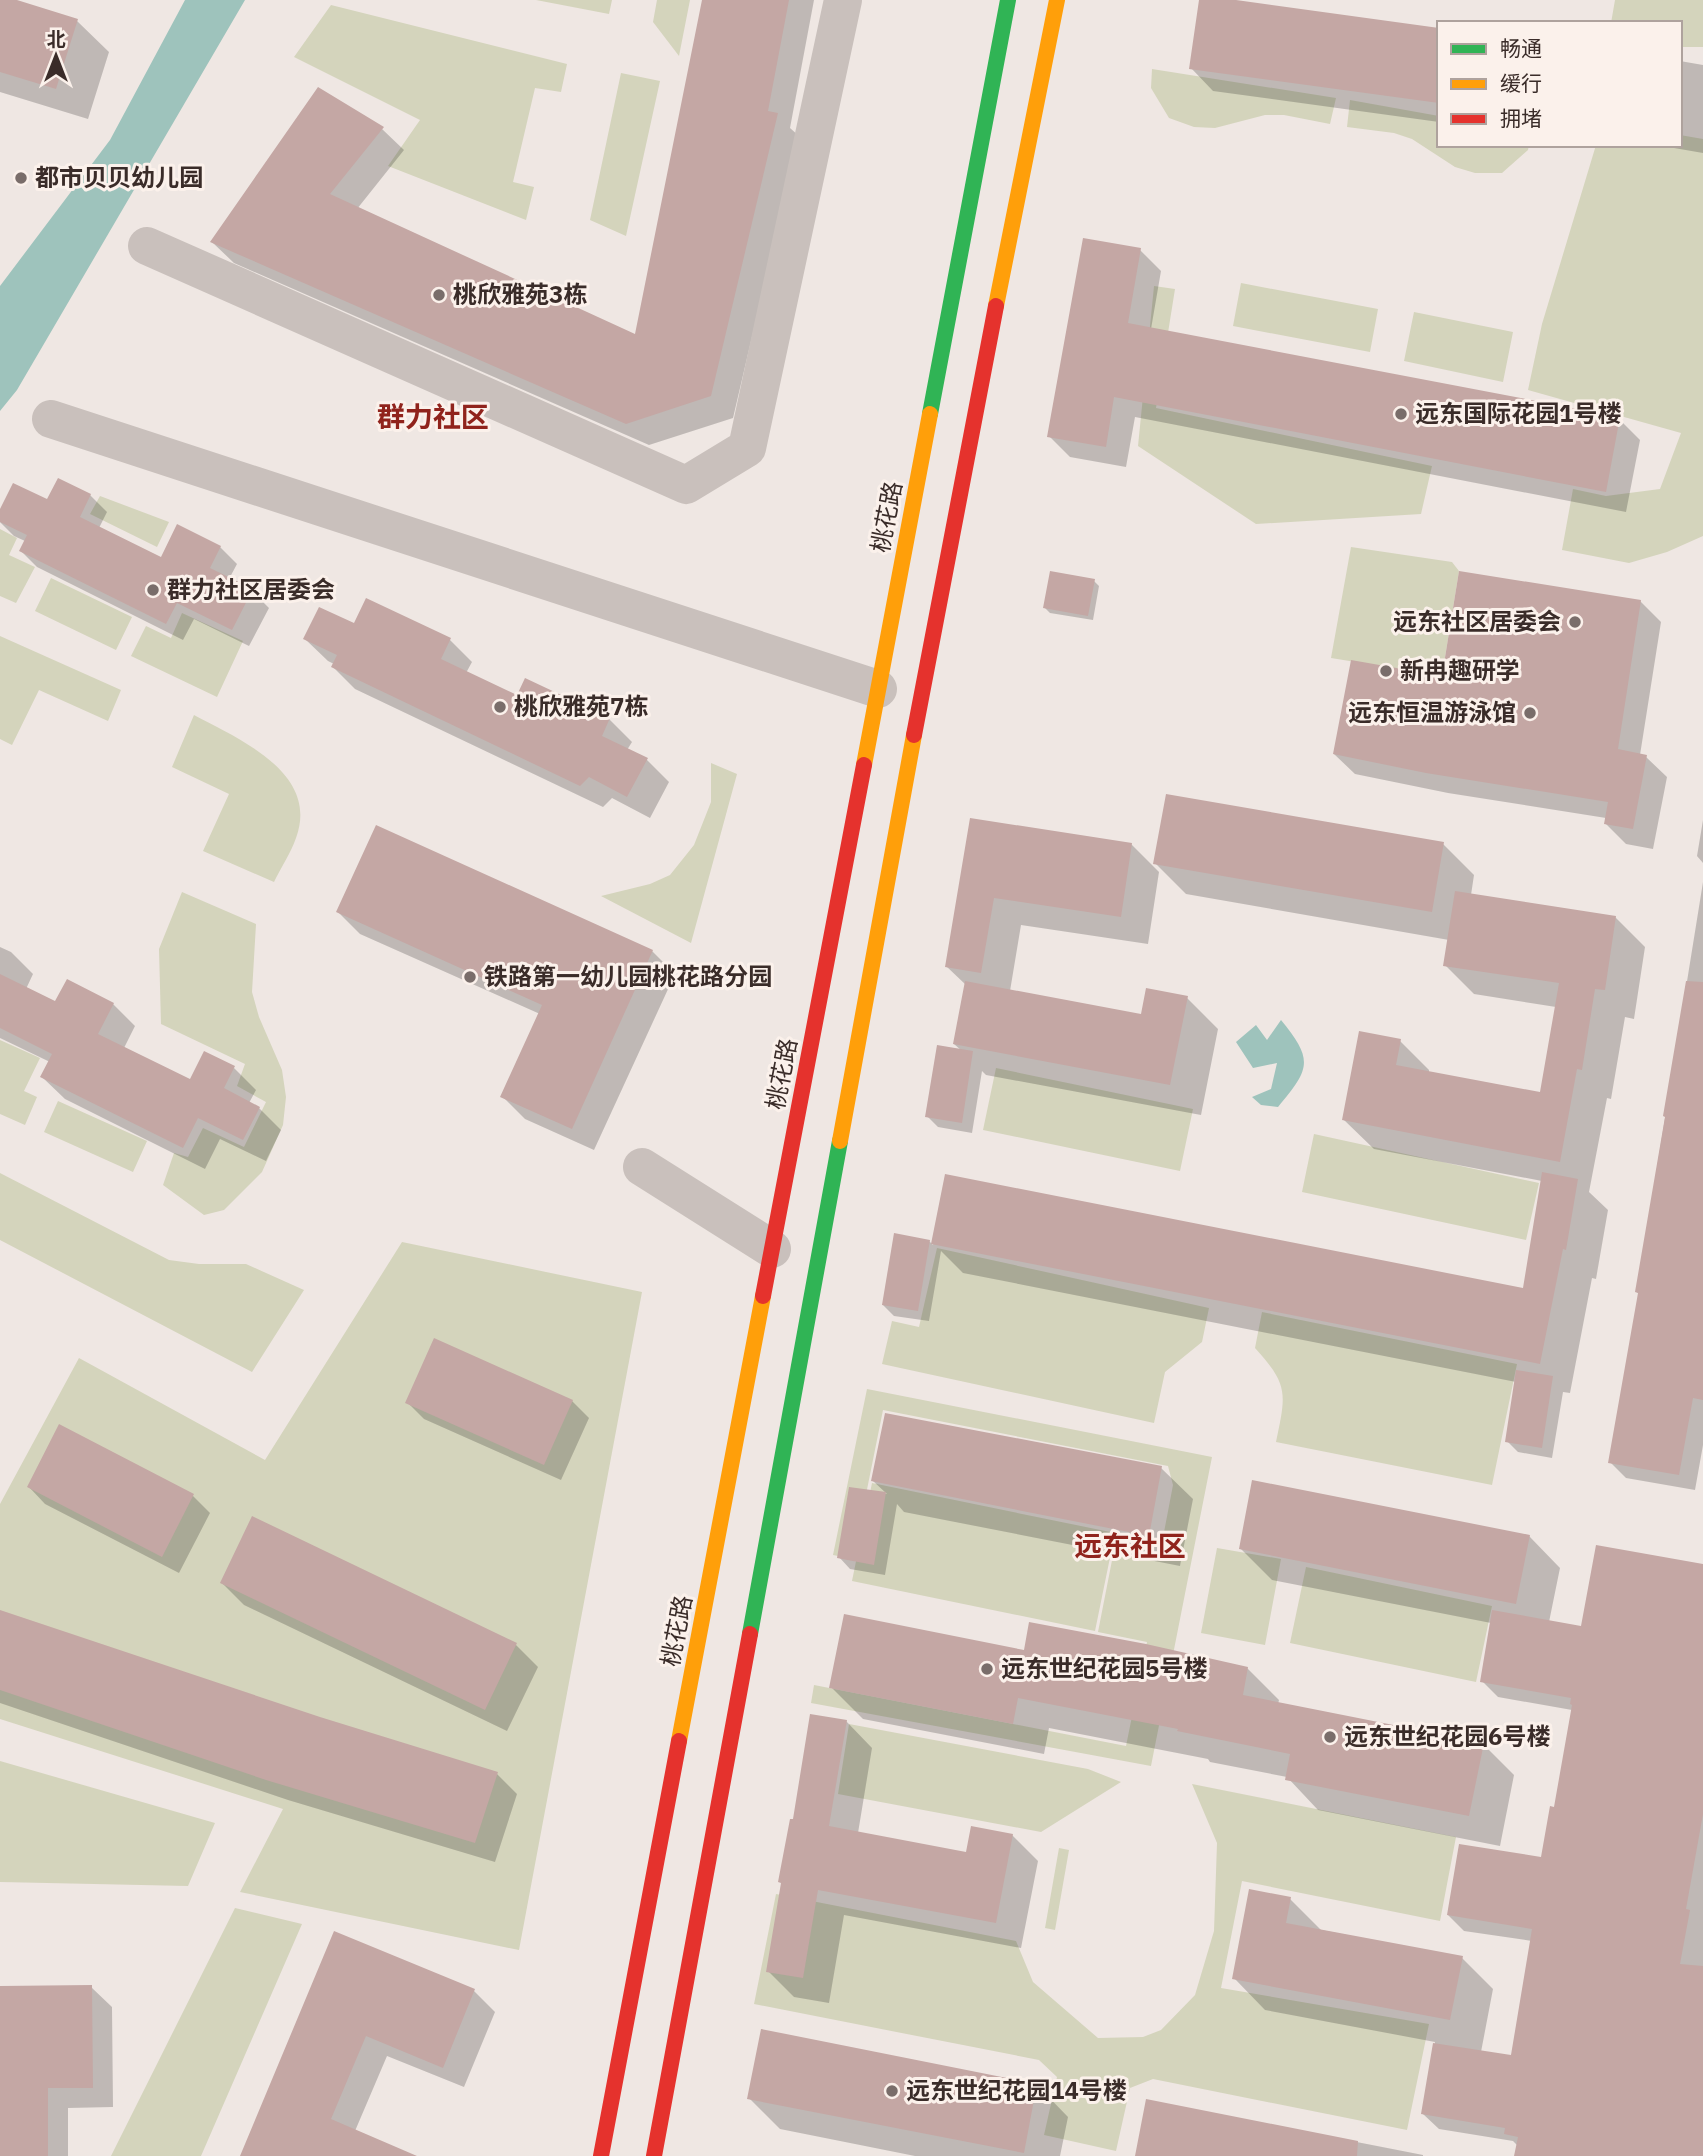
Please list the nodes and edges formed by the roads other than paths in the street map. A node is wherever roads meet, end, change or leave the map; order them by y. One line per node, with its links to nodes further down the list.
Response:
1 (843, 0): 4 (street)
2 (1008, 0): 6 (main road, 桃花路)
3 (1057, 0): 9 (main road)
4 (147, 246)
5 (51, 419): 6 (street)
6 (877, 689): 8 (main road, 桃花路)
7 (642, 1167): 8 (street)
8 (772, 1250): 10 (main road, 桃花路)
9 (656, 2151)
10 (601, 2156)

